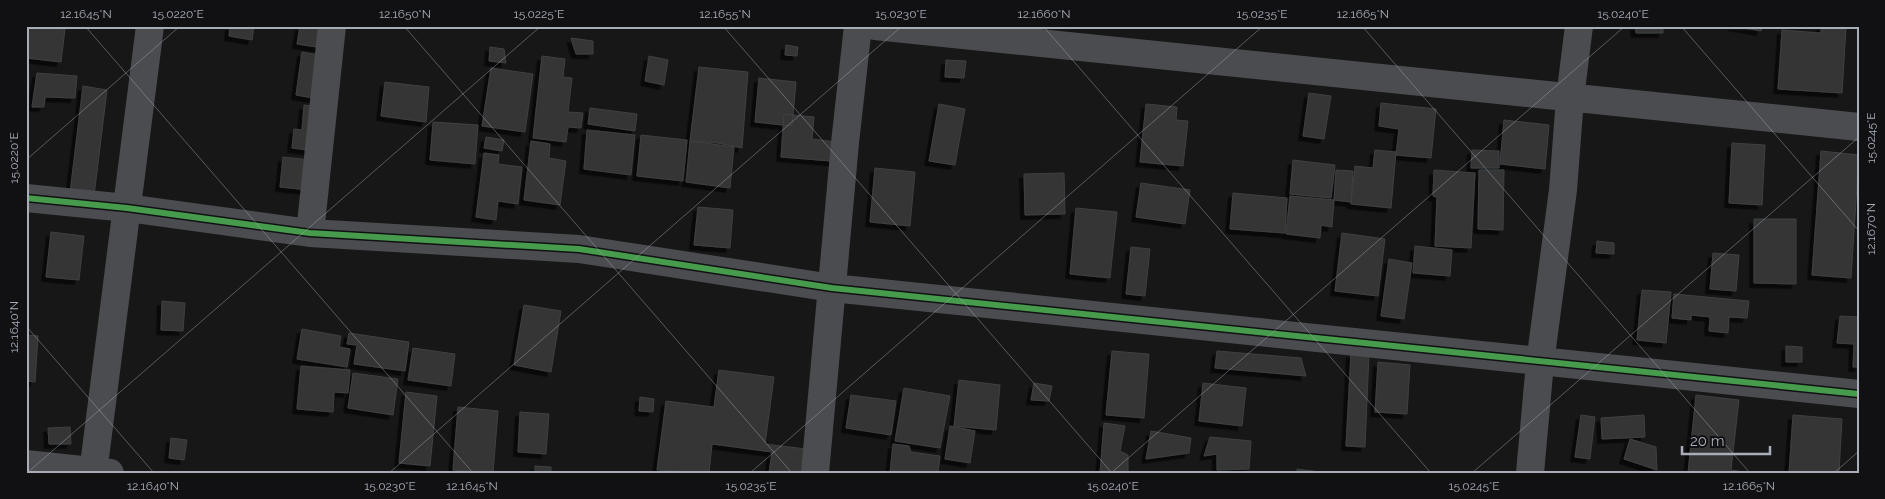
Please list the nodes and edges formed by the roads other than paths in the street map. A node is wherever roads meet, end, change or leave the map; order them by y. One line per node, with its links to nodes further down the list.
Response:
1 (150, 26): 9 (street)
2 (332, 26): 10 (street)
3 (858, 26): 11 (street)
4 (875, 26): 6 (street)
5 (1579, 26): 6 (street)
6 (1570, 98): 7 (street); 12 (street)
7 (1859, 127)
8 (26, 198): 9 (street)
9 (127, 208): 10 (street); 15 (street)
10 (310, 233): 11 (street)
11 (832, 288): 12 (street); 16 (street)
12 (1540, 363): 13 (street); 17 (street)
13 (1859, 394)
14 (26, 464): 15 (street)
15 (99, 472)
16 (815, 473)
17 (1530, 473)

